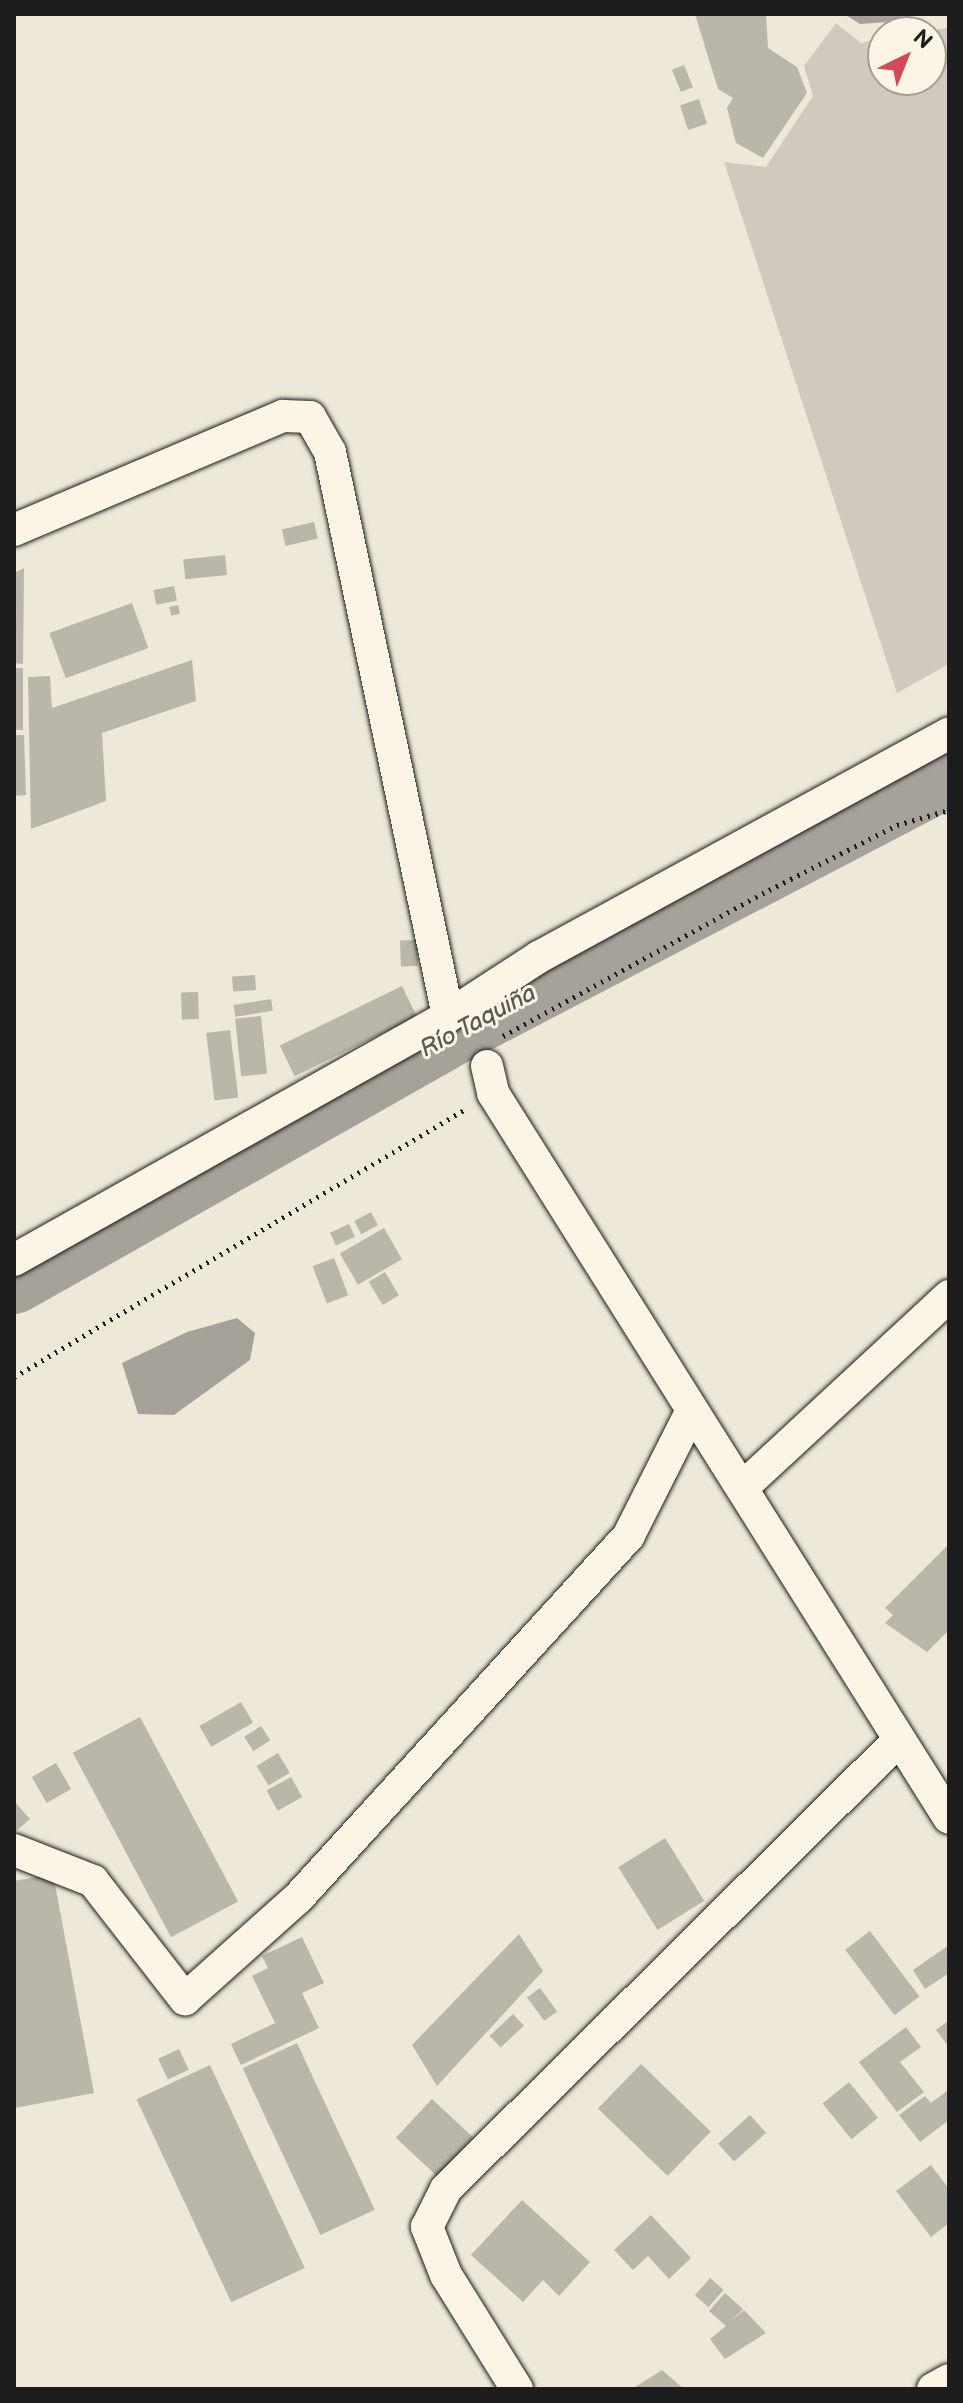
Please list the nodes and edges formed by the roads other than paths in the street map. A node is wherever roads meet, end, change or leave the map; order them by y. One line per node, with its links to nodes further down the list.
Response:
1 (14, 530): 3 (street)
2 (949, 733): 3 (street)
3 (448, 1016): 5 (street)
4 (490, 1079): 7 (street)
5 (14, 1260)
6 (949, 1296): 8 (street)
7 (691, 1412): 8 (street); 11 (street)
8 (743, 1487): 9 (street)
9 (898, 1741): 10 (street); 13 (street)
10 (949, 1818)
11 (14, 1850)
12 (949, 2380): 14 (street)
13 (517, 2389)
14 (933, 2389)

